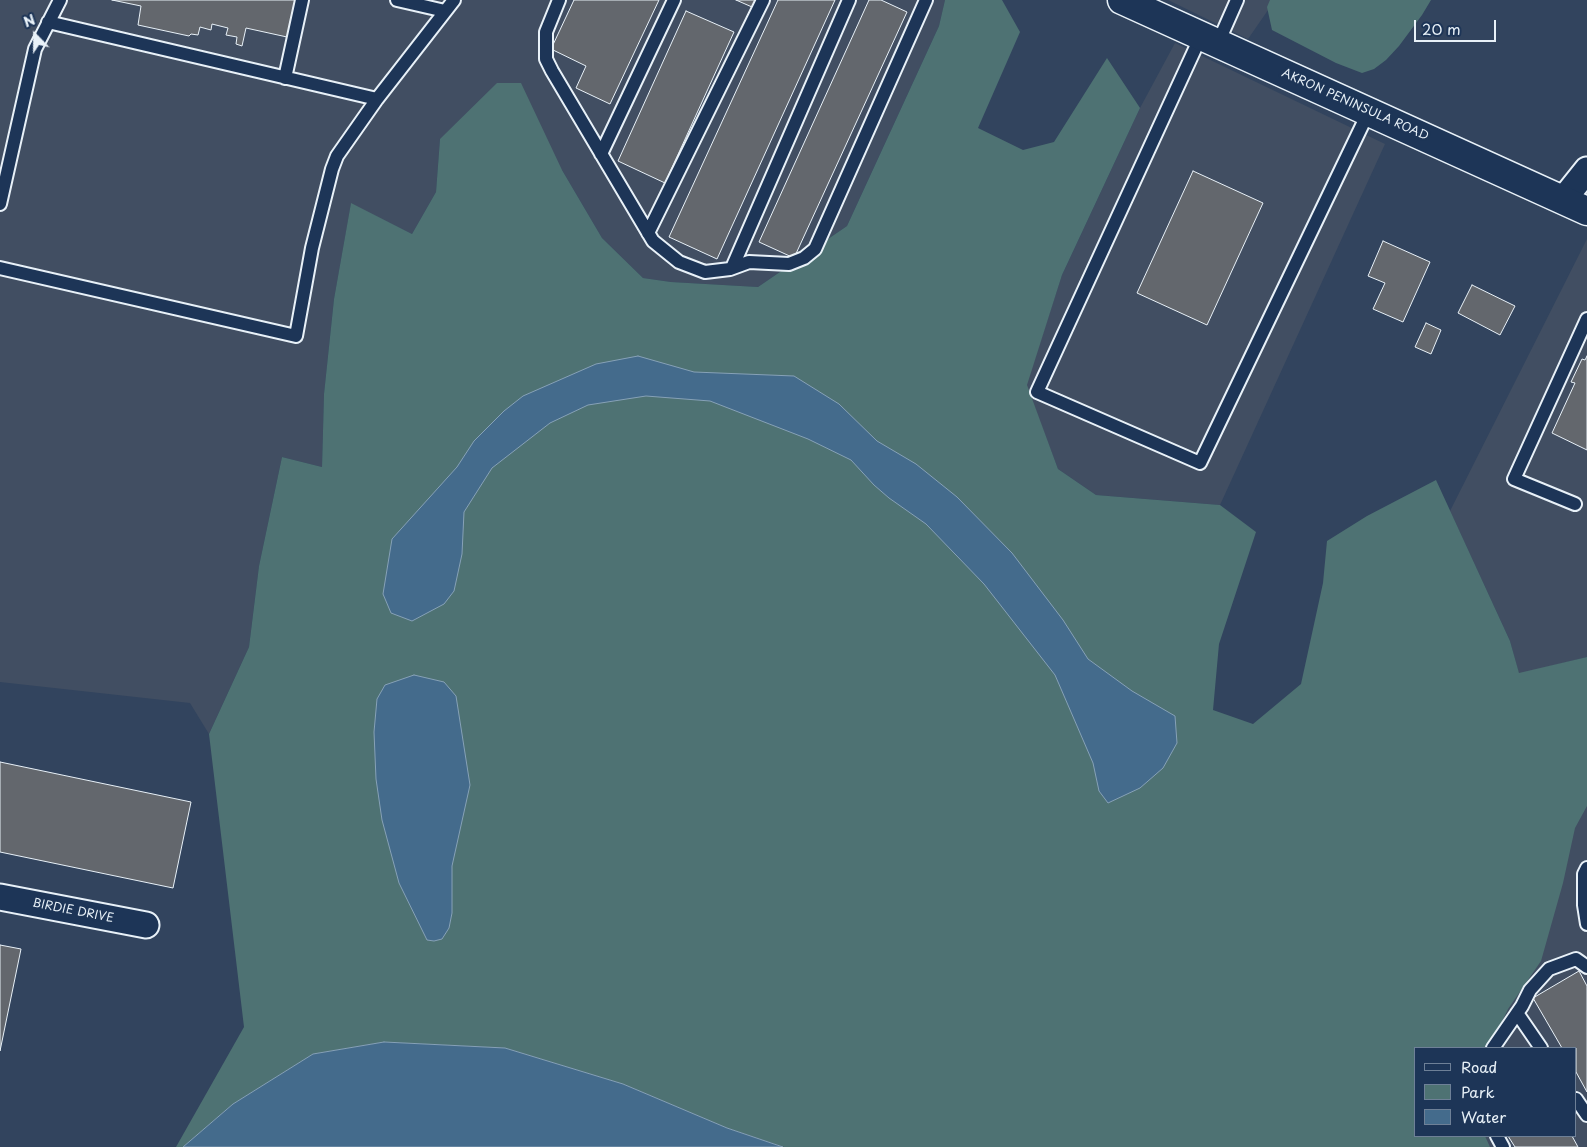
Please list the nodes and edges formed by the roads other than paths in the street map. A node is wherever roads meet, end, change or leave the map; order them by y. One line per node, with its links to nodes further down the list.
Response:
1 (60, 0): 13 (lane)
2 (302, 0): 15 (lane)
3 (397, 0): 12 (lane)
4 (454, 0): 12 (lane)
5 (559, 0): 18 (lane)
6 (674, 0): 18 (lane)
7 (763, 0): 22 (lane)
8 (849, 0): 24 (lane)
9 (926, 0): 24 (lane)
10 (1122, 0): 14 (street, AKRON PENINSULA ROAD)
11 (1237, 0): 14 (lane)
12 (445, 11): 16 (lane)
13 (48, 22): 15 (lane); 20 (lane)
14 (1209, 39): 17 (street, AKRON PENINSULA ROAD); 17 (lane)
15 (285, 78): 16 (lane)
16 (377, 99): 23 (lane)
17 (1369, 111): 21 (street, AKRON PENINSULA ROAD)
18 (601, 154): 22 (lane)
19 (1587, 170): 21 (street)
20 (0, 204)
21 (1575, 205)
22 (648, 233): 24 (lane)
23 (0, 268)
24 (732, 268)
25 (1587, 319): 26 (lane)
26 (1575, 504)
27 (1587, 868): 29 (lane)
28 (0, 897): 30 (street, BIRDIE DRIVE)
29 (1587, 924)
30 (146, 925)
31 (1587, 967): 32 (lane)
32 (1517, 1013): 33 (lane); 34 (lane)
33 (1494, 1047)
34 (1540, 1047)
35 (1577, 1100): 36 (lane)
36 (1587, 1115)

